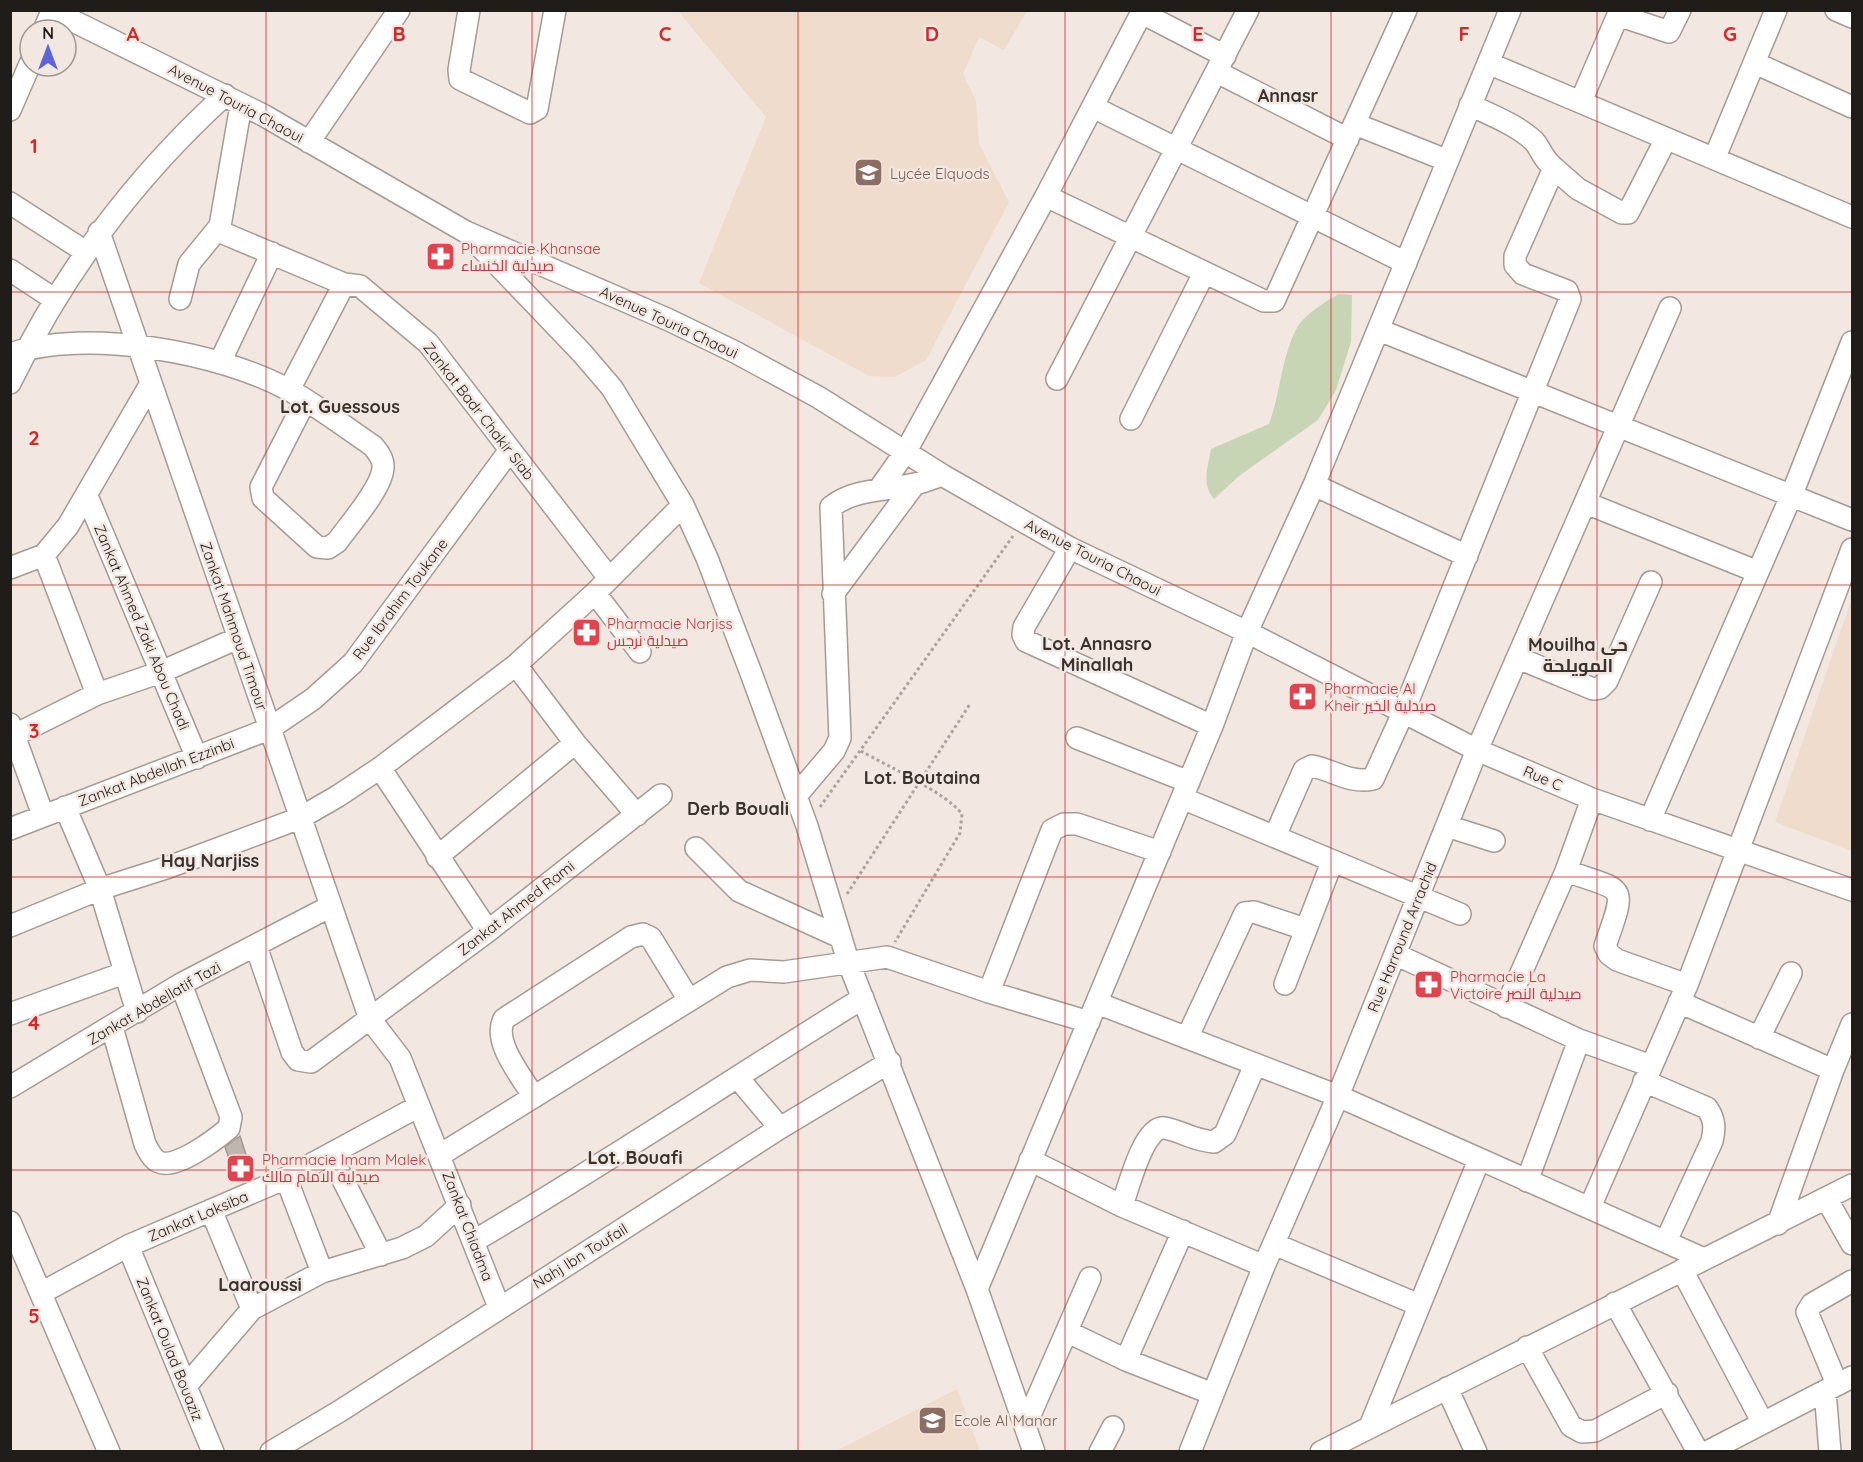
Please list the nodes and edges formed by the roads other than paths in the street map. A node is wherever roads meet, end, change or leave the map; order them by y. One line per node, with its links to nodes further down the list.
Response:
1 (399, 10): 25 (street)
2 (469, 10): 3 (street)
3 (555, 10)
4 (1248, 10): 15 (street)
5 (1406, 10): 23 (street)
6 (1510, 10): 13 (street)
7 (1680, 10): 18 (street)
8 (1776, 10): 14 (street)
9 (1836, 10): 12 (street)
10 (51, 11): 17 (street, Avenue Touria Chaoui)
11 (1143, 12): 15 (street); 20 (street)
12 (1852, 17)
13 (1488, 63): 18 (street); 19 (street)
14 (1755, 63): 21 (street); 27 (street)
15 (1221, 64): 23 (street); 26 (street)
16 (21, 78): 22 (street)
17 (233, 100): 25 (street, Avenue Touria Chaoui); 34 (street); 35 (street)
18 (1581, 101): 24 (street)
19 (1470, 105): 28 (street); 29 (street)
20 (1093, 107): 26 (street); 30 (street)
21 (1852, 107)
22 (10, 110)
23 (1352, 132): 28 (street); 33 (street)
24 (1666, 139): 27 (street); 29 (street)
25 (309, 142): 36 (street, Avenue Touria Chaoui)
26 (1176, 150): 33 (street); 37 (street)
27 (1715, 157): 32 (street)
28 (1446, 160): 40 (street)
29 (1554, 168): 56 (street)
30 (1046, 196): 37 (street); 61 (street)
31 (10, 203): 38 (street)
32 (1852, 217)
33 (1313, 218): 40 (street); 42 (street)
34 (221, 229): 39 (street, Zankat Badr Chakir Siab); 45 (street)
35 (99, 232): 38 (street); 49 (street, Zankat Mahmoud Timour)
36 (466, 232): 61 (street, Avenue Touria Chaoui); 69 (street)
37 (1130, 238): 42 (street); 53 (street)
38 (86, 252): 44 (street)
39 (272, 253): 43 (street, Zankat Badr Chakir Siab); 51 (street)
40 (1406, 262): 47 (street)
41 (10, 270): 44 (street)
42 (1204, 273): 58 (street)
43 (344, 284): 57 (street); 60 (street, Zankat Badr Chakir Siab)
44 (54, 299): 50 (street)
45 (180, 299)
46 (1670, 308): 59 (street, Rue Harround Arrachid)
47 (1378, 330): 56 (street); 64 (street)
48 (1852, 342): 52 (street)
49 (138, 348): 50 (street); 51 (street); 55 (street, Zankat Mahmoud Timour)
50 (19, 351): 54 (street)
51 (220, 362): 57 (street)
52 (1846, 376): 66 (street)
53 (1058, 379)
54 (10, 383)
55 (150, 386): 67 (street); 81 (street, Zankat Mahmoud Timour)
56 (1534, 391): 59 (street); 74 (street)
57 (297, 395): 57 (street)
58 (1131, 419)
59 (1620, 426): 66 (street); 68 (street, Rue Harround Arrachid)
60 (510, 450): 78 (street, Zankat Badr Chakir Siab); 90 (street, Rue Ibrahim Toukane)
61 (906, 451): 62 (street, Avenue Touria Chaoui); 65 (street)
62 (942, 475): 63 (street); 71 (street, Avenue Touria Chaoui)
63 (914, 484): 65 (street); 79 (street)
64 (1314, 485): 74 (street); 80 (street)
65 (880, 488): 79 (street)
66 (1792, 494): 70 (street); 76 (street)
67 (87, 496): 73 (street); 85 (street, Zankat Ahmed Zaki Abou Chadi)
68 (1586, 503): 76 (street); 83 (street, Rue Harround Arrachid)
69 (683, 505): 78 (street); 98 (street)
70 (1852, 520)
71 (1070, 548): 80 (street, Avenue Touria Chaoui); 88 (street)
72 (1852, 549): 110 (street)
73 (44, 555): 75 (street); 86 (street)
74 (1467, 556): 87 (street)
75 (10, 568)
76 (1758, 572): 104 (street)
77 (1651, 582): 83 (street)
78 (602, 586): 82 (street, Zankat Badr Chakir Siab); 84 (street)
79 (833, 594): 98 (street)
80 (1247, 632): 87 (street, Rue C); 88 (street)
81 (238, 638): 85 (street); 90 (street, Zankat Mahmoud Timour)
82 (640, 652)
83 (1518, 658): 93 (street, Rue Harround Arrachid)
84 (516, 665): 92 (street); 95 (street)
85 (161, 672): 86 (street); 94 (street, Zankat Ahmed Zaki Abou Chadi)
86 (97, 694): 89 (street)
87 (1403, 713): 93 (street, Rue C); 107 (street)
88 (1212, 726): 96 (street)
89 (13, 729): 101 (street)
90 (269, 729): 94 (street, Zankat Abdellah Ezzinbi); 103 (street, Zankat Mahmoud Timour)
91 (1077, 738): 96 (street)
92 (575, 744): 102 (street); 112 (street)
93 (1477, 750): 99 (street, Rue C); 105 (street, Rue Harround Arrachid)
94 (197, 758): 100 (street, Zankat Abdellah Ezzinbi)
95 (380, 768): 103 (street); 112 (street)
96 (1185, 790): 107 (street); 111 (street)
97 (661, 795): 102 (street, Zankat Ahmed Rami)
98 (796, 796): 123 (street)
99 (1592, 799): 104 (street, Rue C); 114 (street)
100 (65, 807): 101 (street, Zankat Abdellah Ezzinbi); 115 (street)
101 (44, 815): 106 (street, Zankat Abdellah Ezzinbi)
102 (637, 815): 122 (street, Zankat Ahmed Rami)
103 (300, 818): 115 (street); 118 (street, Zankat Mahmoud Timour)
104 (1650, 820): 110 (street, Rue C)
105 (1447, 826): 108 (street); 117 (street, Rue Harround Arrachid)
106 (10, 829)
107 (1275, 836): 113 (street)
108 (1494, 841)
109 (696, 848): 123 (street)
110 (1740, 850): 116 (street, Rue C); 132 (street)
111 (1160, 852): 131 (street); 135 (street)
112 (436, 857): 122 (street)
113 (1332, 862): 117 (street); 121 (street)
114 (1566, 871): 132 (street); 136 (street)
115 (100, 889): 120 (street); 127 (street)
116 (1852, 890)
117 (1418, 896): 119 (street); 125 (street, Rue Harround Arrachid)
118 (331, 906): 124 (street, Zankat Abdellatif Tazi); 139 (street, Zankat Mahmoud Timour)
119 (1460, 914)
120 (10, 926)
121 (1305, 929): 130 (street); 143 (street)
122 (488, 931): 139 (street, Zankat Ahmed Rami)
123 (840, 937): 126 (street)
124 (256, 946): 129 (street, Zankat Abdellatif Tazi); 139 (street, Zankat Ahmed Rami)
125 (1395, 954): 136 (street); 152 (street, Rue Harround Arrachid)
126 (848, 961): 131 (street); 133 (street); 134 (street)
127 (124, 973): 137 (street); 138 (street)
128 (1791, 973): 144 (street)
129 (181, 984): 137 (street, Zankat Abdellatif Tazi); 142 (street)
130 (1285, 984)
131 (989, 992): 140 (street)
132 (1683, 994): 144 (street); 149 (street)
133 (863, 998): 146 (street); 150 (street)
134 (689, 1000): 153 (street); 153 (street)
135 (1097, 1003): 140 (street); 143 (street)
136 (1506, 1007): 145 (street)
137 (137, 1012): 142 (street, Zankat Abdellatif Tazi)
138 (10, 1014)
139 (370, 1018): 154 (street, Zankat Chiadma)
140 (1089, 1022): 158 (street)
141 (1852, 1024): 148 (street)
142 (112, 1027): 151 (street, Zankat Abdellatif Tazi)
143 (1187, 1038): 147 (street)
144 (1759, 1038): 148 (street)
145 (1579, 1040): 149 (street); 161 (street)
146 (890, 1062): 155 (street, Nahj Ibn Toufail); 183 (street)
147 (1255, 1065): 152 (street); 165 (street)
148 (1833, 1070): 169 (street)
149 (1647, 1073): 166 (street); 172 (street)
150 (738, 1078): 155 (street); 171 (street)
151 (10, 1087)
152 (1338, 1096): 159 (street); 173 (street, Rue Harround Arrachid)
153 (534, 1097): 156 (street)
154 (419, 1106): 156 (street, Zankat Chiadma); 157 (street, Zankat Laksiba)
155 (780, 1128): 187 (street, Nahj Ibn Toufail)
156 (440, 1155): 164 (street, Zankat Chiadma)
157 (331, 1156): 160 (street, Zankat Laksiba); 176 (street)
158 (1030, 1160): 165 (street); 183 (street)
159 (1479, 1160): 161 (street); 186 (street)
160 (286, 1178): 167 (street, Zankat Laksiba); 180 (street)
161 (1527, 1181): 166 (street)
162 (1852, 1185): 163 (street)
163 (1827, 1198): 169 (street); 174 (street)
164 (460, 1205): 171 (street, Zankat Chiadma); 176 (street)
165 (1122, 1206): 170 (street)
166 (1590, 1207): 172 (street)
167 (211, 1210): 175 (street, Zankat Laksiba); 188 (street)
168 (10, 1222): 184 (street)
169 (1778, 1224): 177 (street)
170 (1183, 1231): 178 (street); 191 (street)
171 (474, 1241): 187 (street, Zankat Chiadma)
172 (1666, 1241): 177 (street)
173 (1274, 1244): 178 (street, Rue Harround Arrachid); 186 (street)
174 (1852, 1244)
175 (128, 1246): 184 (street, Zankat Laksiba); 193 (street, Zankat Oulad Bouaziz)
176 (381, 1255): 180 (street)
177 (1704, 1259): 179 (street)
178 (1264, 1266): 196 (street, Rue Harround Arrachid)
179 (1682, 1270): 185 (street); 197 (street)
180 (322, 1272): 188 (street)
181 (1090, 1278): 189 (street)
182 (1852, 1281): 192 (street)
183 (977, 1289): 198 (street)
184 (41, 1293): 201 (street)
185 (1615, 1303): 190 (street); 195 (street)
186 (1419, 1305): 199 (street)
187 (500, 1307): 203 (street, Nahj Ibn Toufail)
188 (252, 1309): 193 (street)
189 (1068, 1332): 191 (street); 198 (street)
190 (1527, 1347): 194 (street); 195 (street)
191 (1126, 1360): 196 (street)
192 (1838, 1384): 197 (street); 211 (street)
193 (186, 1386): 202 (street, Zankat Oulad Bouaziz)
194 (1448, 1388): 199 (street); 208 (street)
195 (1667, 1393): 209 (street)
196 (1213, 1394): 206 (street, Rue Harround Arrachid)
197 (1762, 1423): 210 (street)
198 (1026, 1424): 204 (street)
199 (1371, 1424): 207 (street)
200 (1113, 1427): 205 (street)
201 (109, 1452)
202 (213, 1452)
203 (271, 1452)
204 (1034, 1452)
205 (1100, 1452)
206 (1190, 1452)
207 (1320, 1452)
208 (1476, 1452)
209 (1698, 1452)
210 (1707, 1452)
211 (1830, 1452)

